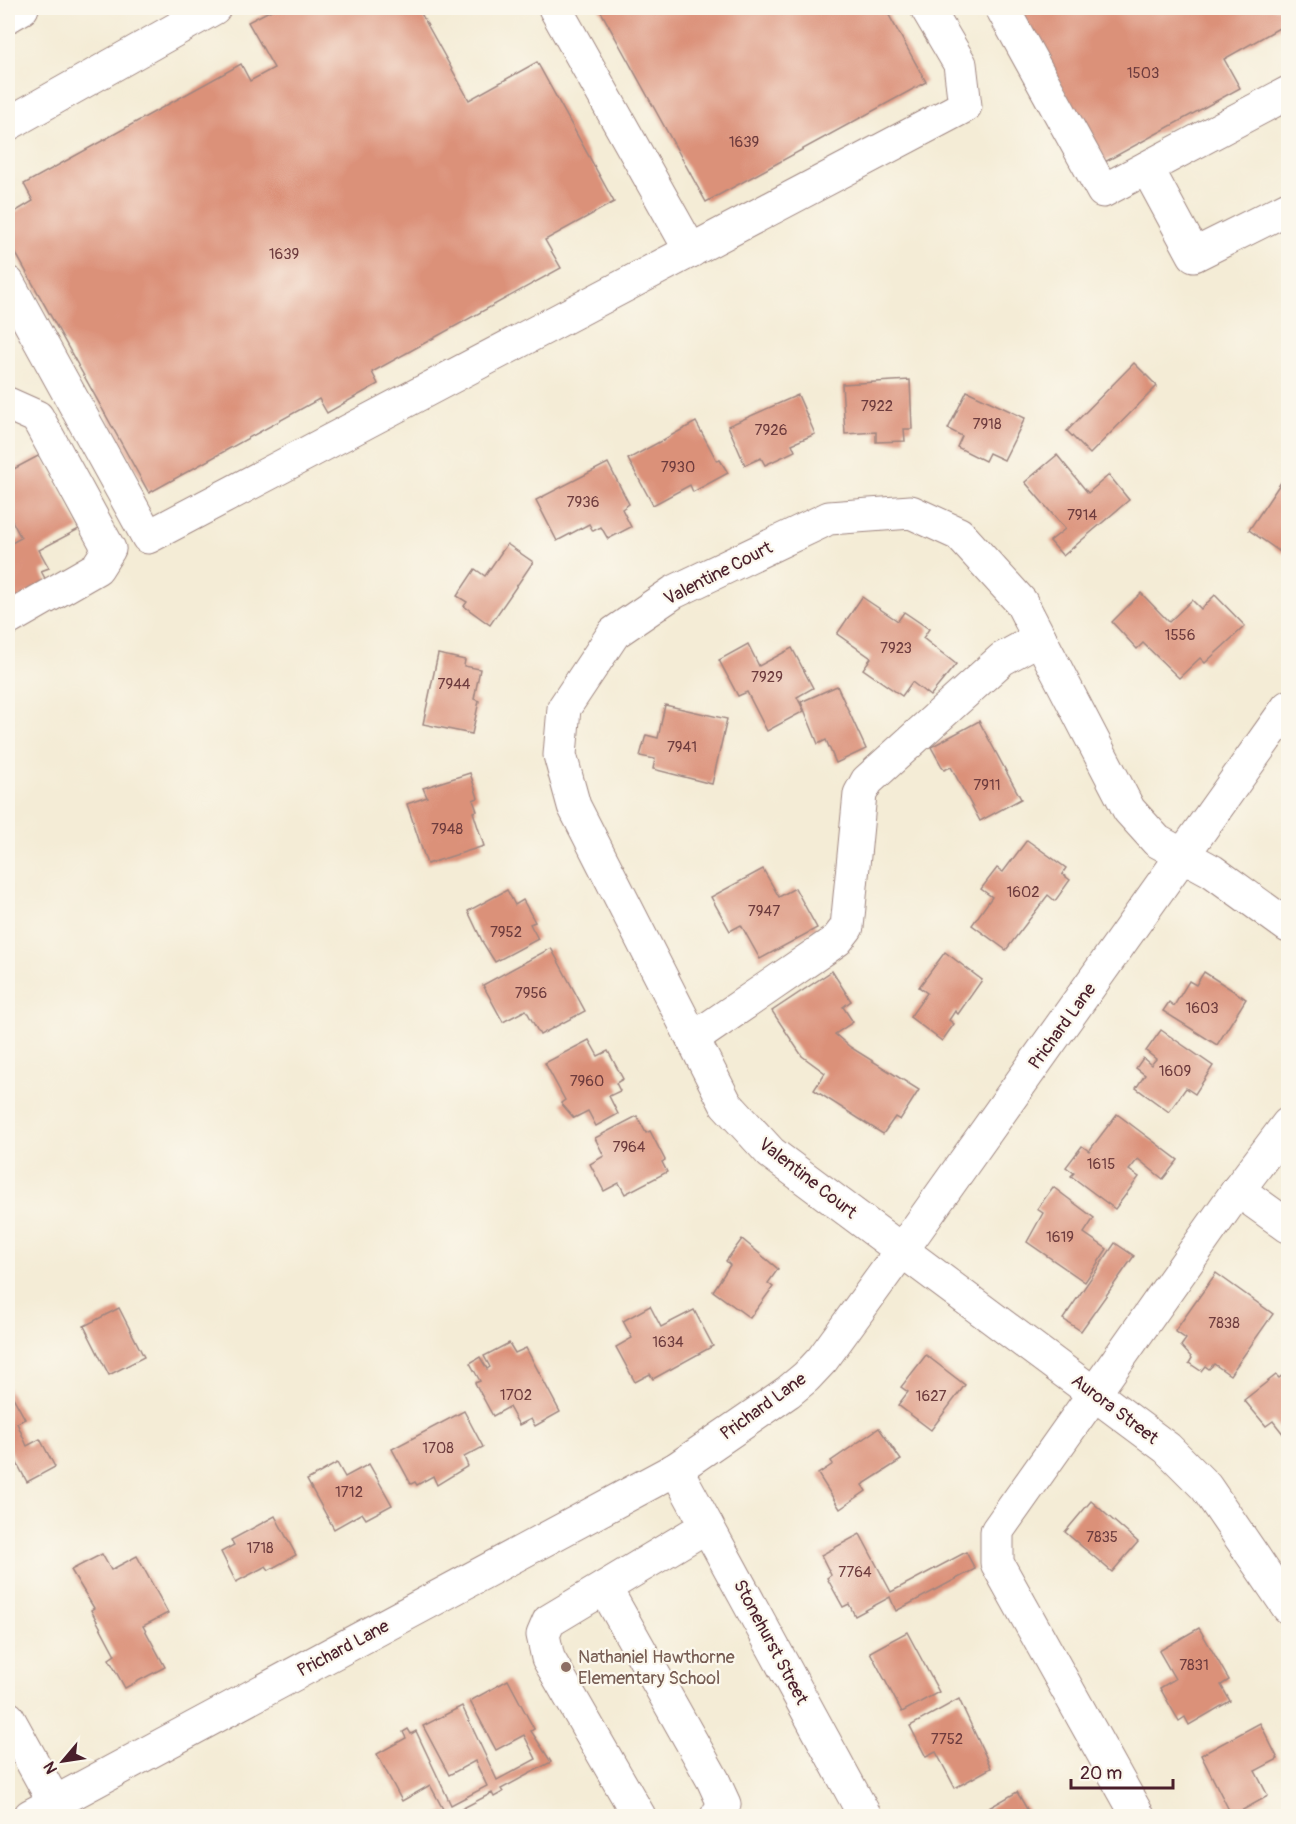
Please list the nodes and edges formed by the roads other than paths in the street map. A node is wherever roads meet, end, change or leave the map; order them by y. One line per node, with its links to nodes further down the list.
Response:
1 (22, 8): 6 (street)
2 (215, 8): 8 (street)
3 (555, 8): 11 (street)
4 (927, 8): 11 (street)
5 (1002, 8): 9 (street)
6 (8, 16)
7 (1288, 93): 9 (street)
8 (8, 124)
9 (1147, 168): 10 (street)
10 (1288, 208)
11 (691, 251): 12 (street)
12 (8, 283)
13 (8, 404): 14 (street)
14 (8, 619)
15 (1040, 638): 17 (street, Valentine Court); 19 (street); 19 (street, Valentine Court)
16 (1288, 707): 17 (street, Prichard Lane)
17 (1185, 855): 18 (street, Valentine Court); 23 (street, Prichard Lane)
18 (1288, 926)
19 (693, 1039): 23 (street, Valentine Court)
20 (1288, 1124): 21 (street)
21 (1238, 1190): 22 (street); 24 (street)
22 (1288, 1226)
23 (902, 1250): 24 (street, Aurora Street); 25 (street, Prichard Lane)
24 (1095, 1394): 28 (street, Aurora Street); 34 (street)
25 (676, 1469): 26 (street, Stonehurst Street); 30 (street, Prichard Lane)
26 (707, 1526): 27 (street); 33 (street, Stonehurst Street)
27 (605, 1588): 31 (street); 32 (street)
28 (1288, 1607)
29 (8, 1718): 30 (street)
30 (49, 1812)
31 (639, 1816)
32 (717, 1816)
33 (865, 1816)
34 (1138, 1816)

